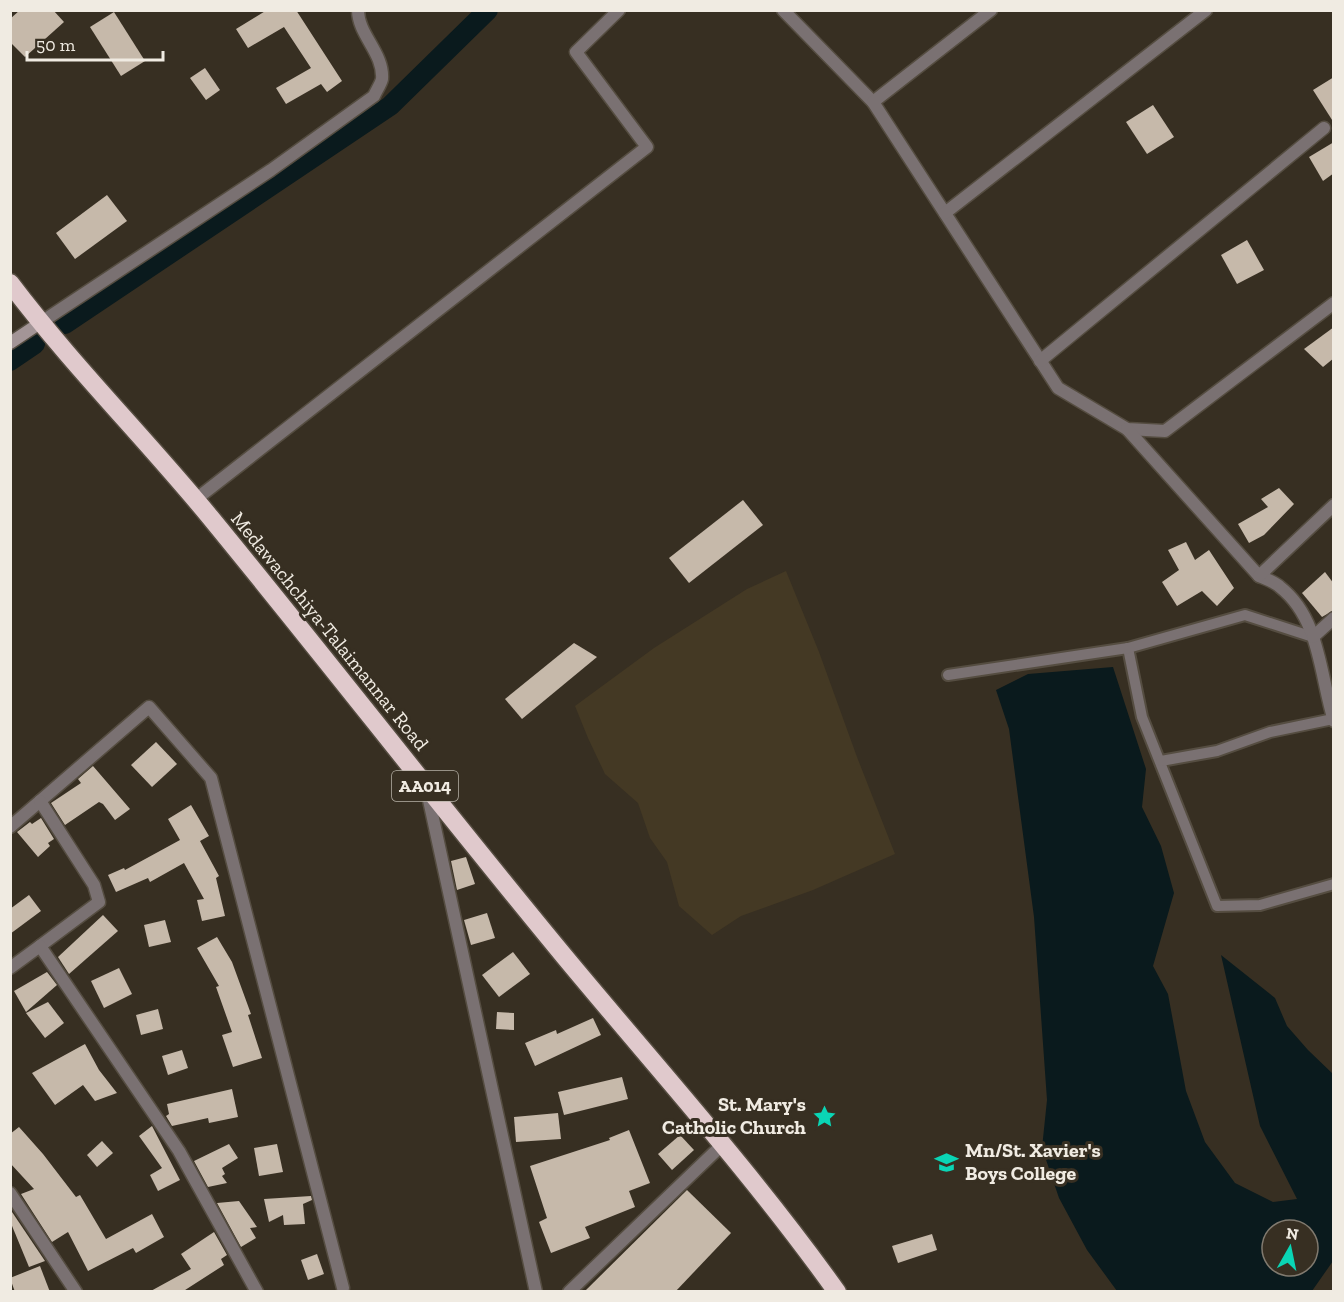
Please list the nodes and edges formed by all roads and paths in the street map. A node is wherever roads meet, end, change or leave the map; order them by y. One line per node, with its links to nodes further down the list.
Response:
1 (358, 10): 11 (street)
2 (619, 10): 15 (street)
3 (783, 10): 6 (street)
4 (991, 10): 6 (street)
5 (1206, 10): 8 (street)
6 (873, 102): 8 (street)
7 (1324, 128): 13 (street)
8 (945, 213): 13 (street)
9 (10, 283): 11 (highway, Medawachchiya-Talaimannar Road / AA014)
10 (1334, 303): 14 (street)
11 (40, 323): 12 (street); 15 (highway, Medawachchiya-Talaimannar Road / AA014)
12 (10, 343)
13 (1040, 361): 14 (street)
14 (1127, 429): 17 (street)
15 (195, 500): 24 (highway, Medawachchiya-Talaimannar Road / AA014)
16 (1334, 505): 17 (street)
17 (1259, 576): 19 (street)
18 (1334, 618): 19 (street)
19 (1313, 637): 20 (lane); 22 (street)
20 (1128, 648): 21 (lane); 23 (lane)
21 (948, 675)
22 (1333, 720): 23 (lane)
23 (1161, 761): 27 (lane)
24 (426, 787): 30 (highway, Medawachchiya-Talaimannar Road / AA014); 35 (street)
25 (40, 801): 26 (street); 28 (street); 32 (street)
26 (10, 827)
27 (1334, 884)
28 (40, 946): 29 (street); 34 (street)
29 (10, 968)
30 (722, 1145): 36 (street); 37 (highway, Medawachchiya-Talaimannar Road / AA014)
31 (10, 1193): 33 (street)
32 (340, 1290)
33 (76, 1292)
34 (257, 1292)
35 (536, 1292)
36 (569, 1292)
37 (837, 1292)

